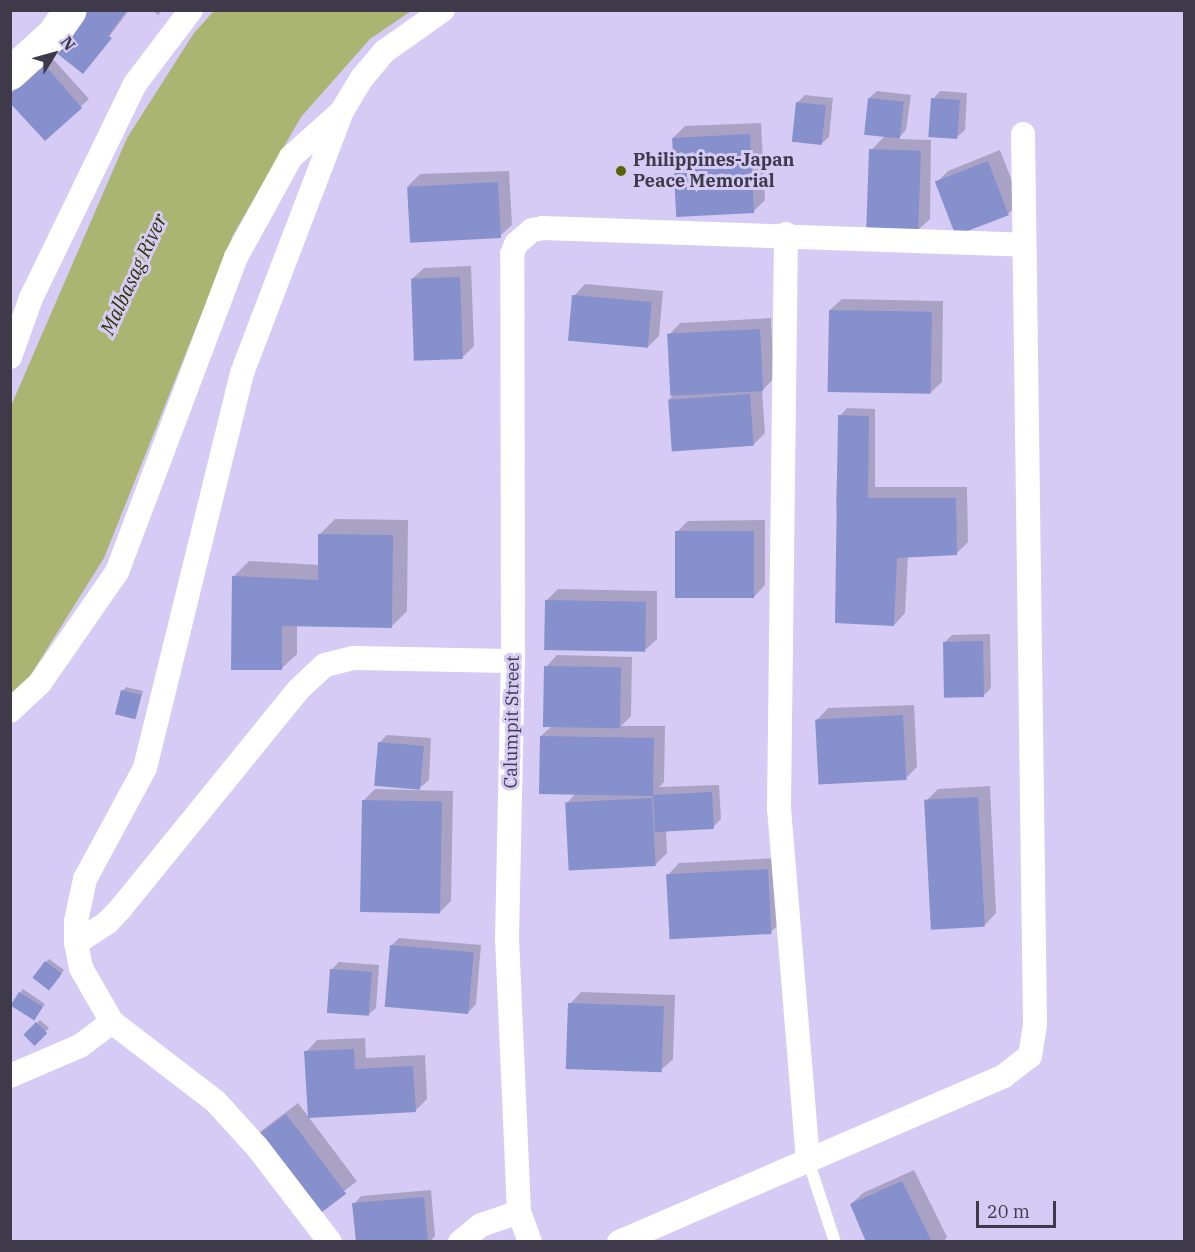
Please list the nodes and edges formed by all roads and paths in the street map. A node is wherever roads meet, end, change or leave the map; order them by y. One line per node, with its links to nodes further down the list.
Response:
1 (70, 10): 4 (main road)
2 (191, 10): 9 (street)
3 (443, 10): 5 (street)
4 (10, 72)
5 (342, 111): 11 (street); 12 (street)
6 (1023, 134): 8 (street)
7 (786, 234): 8 (street); 10 (street, Calumpit Street); 15 (street)
8 (1022, 245): 15 (street)
9 (10, 357)
10 (513, 661): 12 (street); 16 (street, Calumpit Street)
11 (10, 711)
12 (76, 943): 13 (street)
13 (112, 1022): 14 (street); 17 (street)
14 (10, 1076)
15 (808, 1160): 20 (street); 21 (lane)
16 (519, 1212): 18 (street); 19 (street, Calumpit Street)
17 (330, 1242)
18 (460, 1242)
19 (530, 1242)
20 (619, 1242)
21 (835, 1242)

